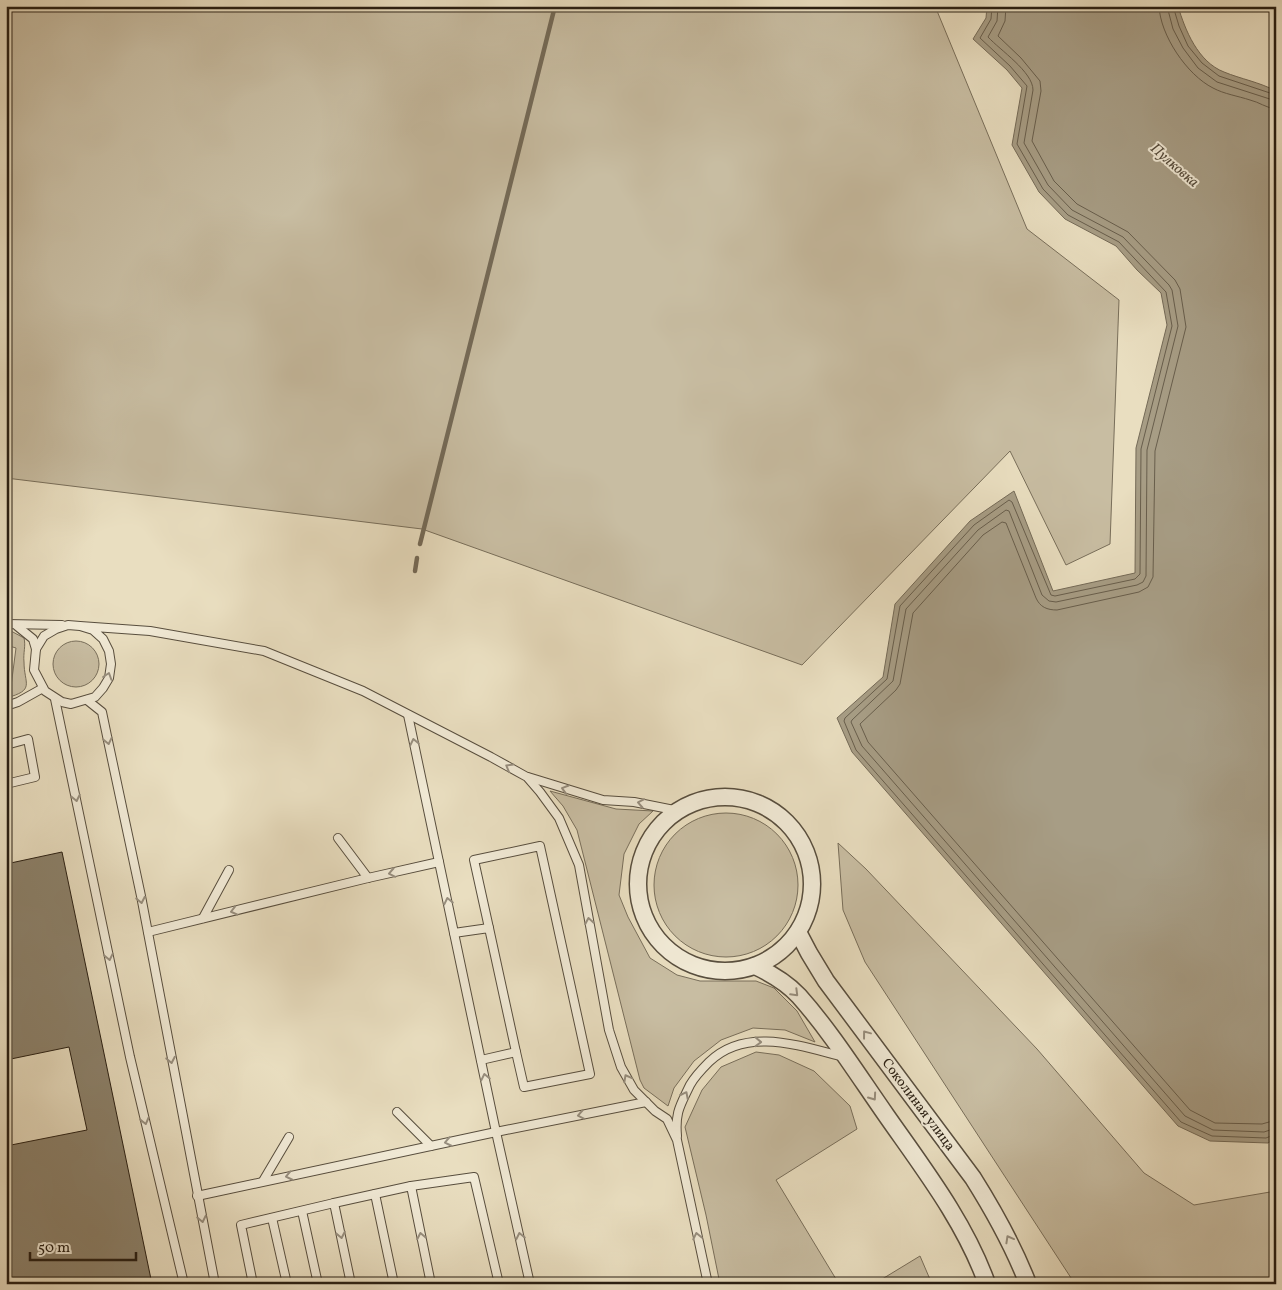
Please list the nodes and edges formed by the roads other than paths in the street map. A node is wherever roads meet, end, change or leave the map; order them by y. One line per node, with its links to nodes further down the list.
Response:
1 (6, 624): 2 (lane)
2 (15, 625): 3 (lane); 5 (lane)
3 (68, 625): 4 (lane); 5 (lane)
4 (80, 626): 8 (lane, one-way to 4); 10 (lane)
5 (36, 649): 6 (lane)
6 (43, 688): 7 (lane); 9 (lane)
7 (55, 699): 8 (lane); 41 (lane, one-way to 41)
8 (87, 700): 21 (lane, one-way to 21)
9 (6, 706)
10 (408, 715): 12 (lane, one-way to 10); 16 (lane, one-way to 10)
11 (6, 745): 13 (lane)
12 (527, 777): 14 (lane, one-way to 12); 28 (lane, one-way to 12)
13 (6, 784)
14 (679, 811): 23 (street); 24 (street)
15 (338, 838): 18 (lane)
16 (439, 862): 18 (lane, one-way to 18); 22 (lane, one-way to 16)
17 (230, 870): 19 (lane)
18 (368, 878): 19 (lane, one-way to 19)
19 (203, 918): 21 (lane)
20 (489, 928): 22 (lane); 25 (lane); 25 (lane)
21 (148, 932): 37 (lane, one-way to 37)
22 (454, 932): 27 (lane)
23 (798, 932): 24 (street); 53 (street, Соколиная улица, one-way to 23)
24 (755, 966): 26 (street, one-way to 26)
25 (516, 1052): 27 (lane)
26 (846, 1057): 32 (lane, one-way to 26); 52 (street, one-way to 52)
27 (481, 1060): 30 (lane, one-way to 27)
28 (646, 1102): 30 (lane, one-way to 30); 32 (lane)
29 (397, 1112): 33 (lane)
30 (496, 1132): 33 (lane, one-way to 33); 50 (lane, one-way to 30)
31 (289, 1137): 34 (lane)
32 (677, 1140): 51 (lane, one-way to 32)
33 (431, 1146): 34 (lane, one-way to 34)
34 (263, 1181): 37 (lane)
35 (411, 1186): 36 (lane); 48 (lane, one-way to 35); 49 (lane)
36 (375, 1194): 38 (lane); 47 (lane)
37 (197, 1196): 42 (lane, one-way to 42)
38 (334, 1203): 39 (lane); 46 (lane, one-way to 46)
39 (302, 1211): 40 (lane); 45 (lane)
40 (272, 1218): 43 (lane); 44 (lane)
41 (184, 1284)
42 (215, 1284)
43 (253, 1284)
44 (287, 1284)
45 (318, 1284)
46 (351, 1284)
47 (394, 1284)
48 (431, 1284)
49 (499, 1284)
50 (530, 1284)
51 (708, 1284)
52 (987, 1284)
53 (1028, 1284)

